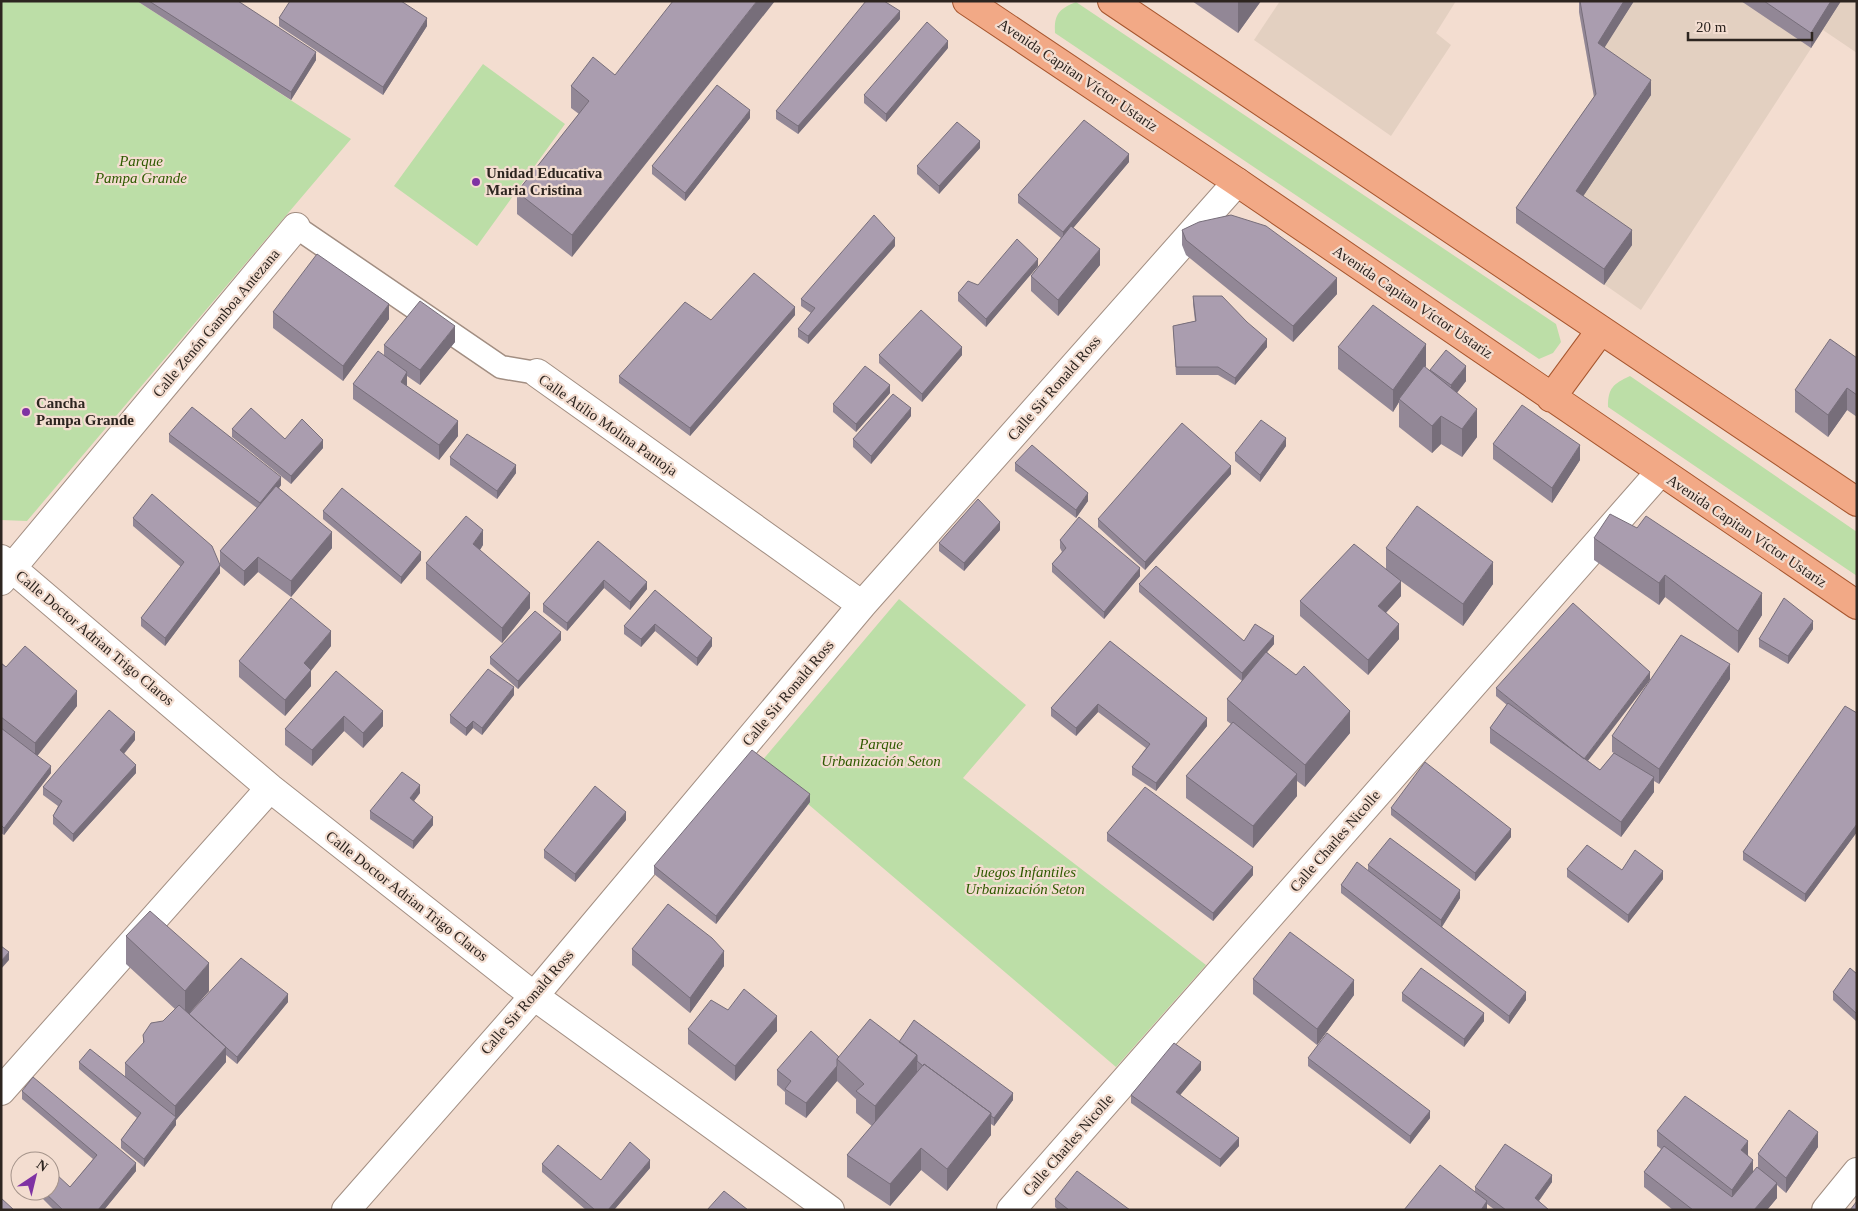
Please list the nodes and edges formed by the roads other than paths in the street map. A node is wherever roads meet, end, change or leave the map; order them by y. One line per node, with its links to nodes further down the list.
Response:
1 (968, 1): 3 (main road, Avenida Capitan Víctor Ustariz)
2 (1112, 1): 5 (main road)
3 (1236, 182): 7 (main road, Avenida Capitan Víctor Ustariz); 11 (street, Calle Sir Ronald Ross)
4 (296, 227): 6 (lane, Calle Atilio Molina Pantoja); 10 (street, Calle Zenón Gamboa Antezana)
5 (1601, 330): 7 (main road); 9 (main road)
6 (537, 374): 11 (street, Calle Atilio Molina Pantoja)
7 (1551, 398): 8 (main road, Avenida Capitan Víctor Ustariz)
8 (1660, 472): 12 (main road, Avenida Capitan Víctor Ustariz); 19 (street, Calle Charles Nicolle)
9 (1857, 502)
10 (5, 569): 13 (street, Calle Doctor Adrian Trigo Claros)
11 (862, 605): 14 (street, Calle Sir Ronald Ross)
12 (1857, 605)
13 (270, 788): 14 (street, Calle Doctor Adrian Trigo Claros); 15 (street)
14 (534, 996): 17 (street, Calle Sir Ronald Ross); 18 (street, Calle Doctor Adrian Trigo Claros)
15 (1, 1092)
16 (1857, 1172): 20 (street)
17 (346, 1210)
18 (830, 1210)
19 (1012, 1210)
20 (1826, 1210)

